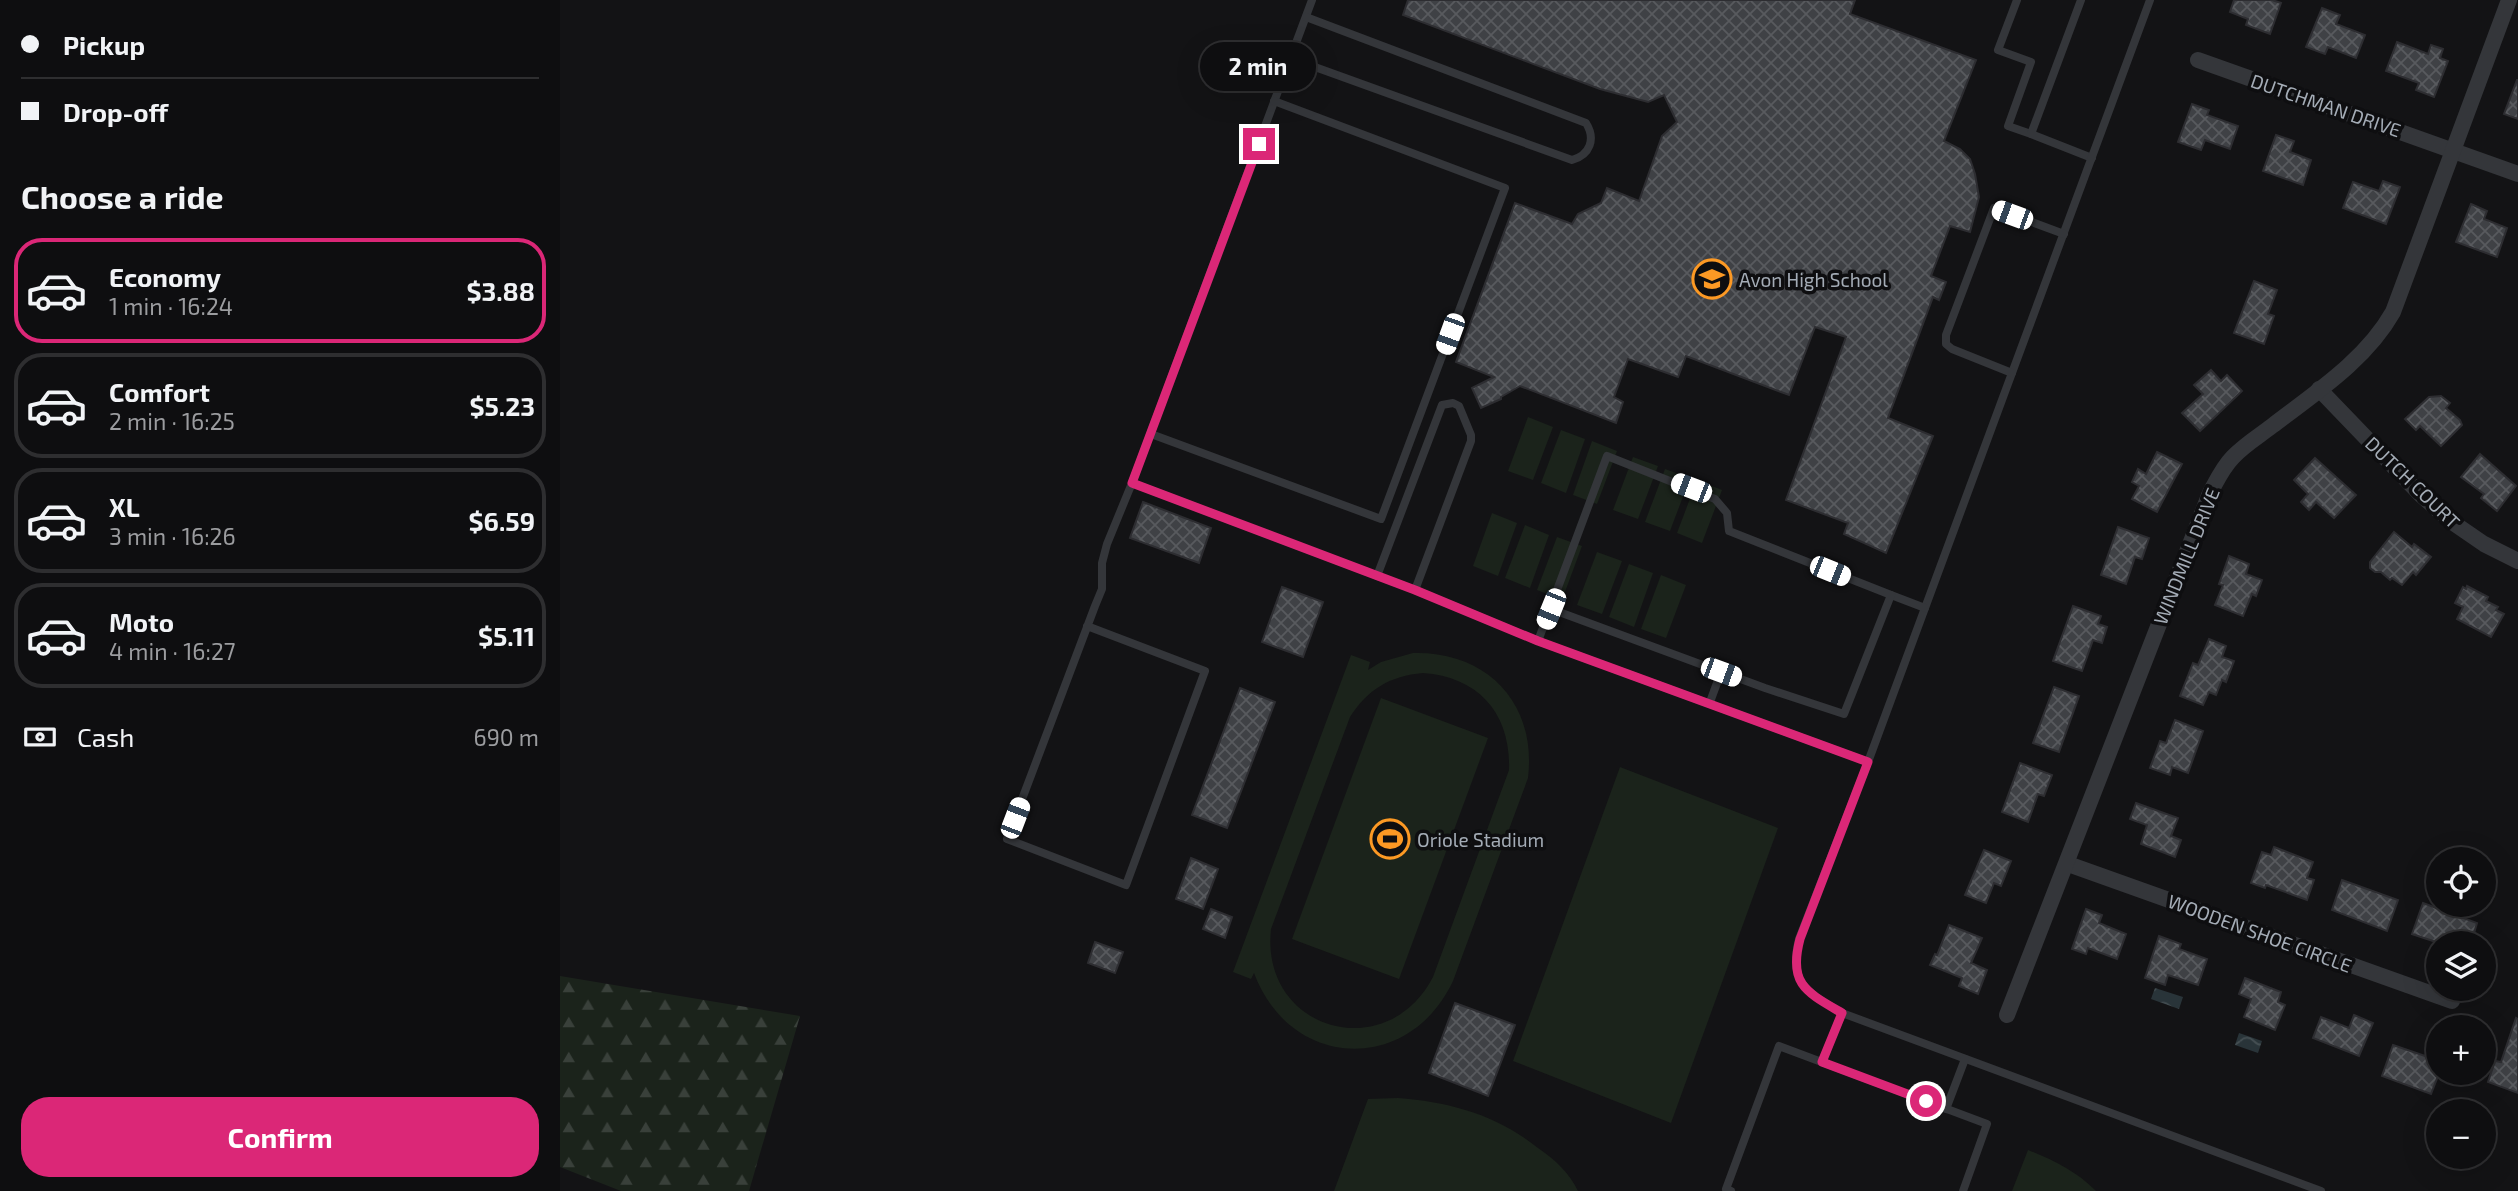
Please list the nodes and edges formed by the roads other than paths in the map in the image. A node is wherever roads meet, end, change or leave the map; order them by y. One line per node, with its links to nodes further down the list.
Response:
1 (1312, 0): 6 (lane)
2 (2017, 0): 10 (lane)
3 (2081, 0): 10 (lane)
4 (2151, 0): 12 (lane)
5 (2510, 0): 11 (street, WINDMILL DRIVE)
6 (1306, 17): 7 (lane); 7 (lane)
7 (1290, 58): 9 (lane)
8 (2198, 60): 11 (street, DUTCHMAN DRIVE)
9 (1274, 101): 17 (lane); 17 (lane)
10 (2031, 134): 12 (lane)
11 (2454, 150): 13 (street, DUTCHMAN DRIVE); 16 (street, WINDMILL DRIVE)
12 (2092, 158): 14 (lane)
13 (2518, 174)
14 (2064, 234): 15 (lane); 15 (lane)
15 (2012, 373): 23 (lane)
16 (2319, 389): 19 (street, DUTCH COURT); 30 (street, WINDMILL DRIVE)
17 (1150, 433): 18 (lane)
18 (1132, 483): 20 (lane); 25 (lane)
19 (2518, 561)
20 (1377, 576): 21 (lane); 21 (lane)
21 (1415, 590): 26 (lane)
22 (1891, 595): 23 (lane); 24 (lane); 27 (lane)
23 (1925, 608): 29 (lane)
24 (1551, 609): 26 (lane); 27 (lane)
25 (1087, 626): 25 (lane)
26 (1538, 641): 28 (lane)
27 (1721, 672): 28 (lane)
28 (1710, 702): 29 (lane)
29 (1868, 762): 32 (lane)
30 (2068, 864): 31 (street, WOODEN SHOE CIRCLE); 33 (street, WINDMILL DRIVE)
31 (2426, 992)
32 (1842, 1013): 34 (lane); 35 (lane)
33 (2007, 1015)
34 (1965, 1059): 36 (lane); 39 (lane)
35 (1822, 1062): 36 (lane); 37 (lane)
36 (1946, 1109): 38 (lane)
37 (1731, 1191)
38 (1962, 1191)
39 (2321, 1191)

